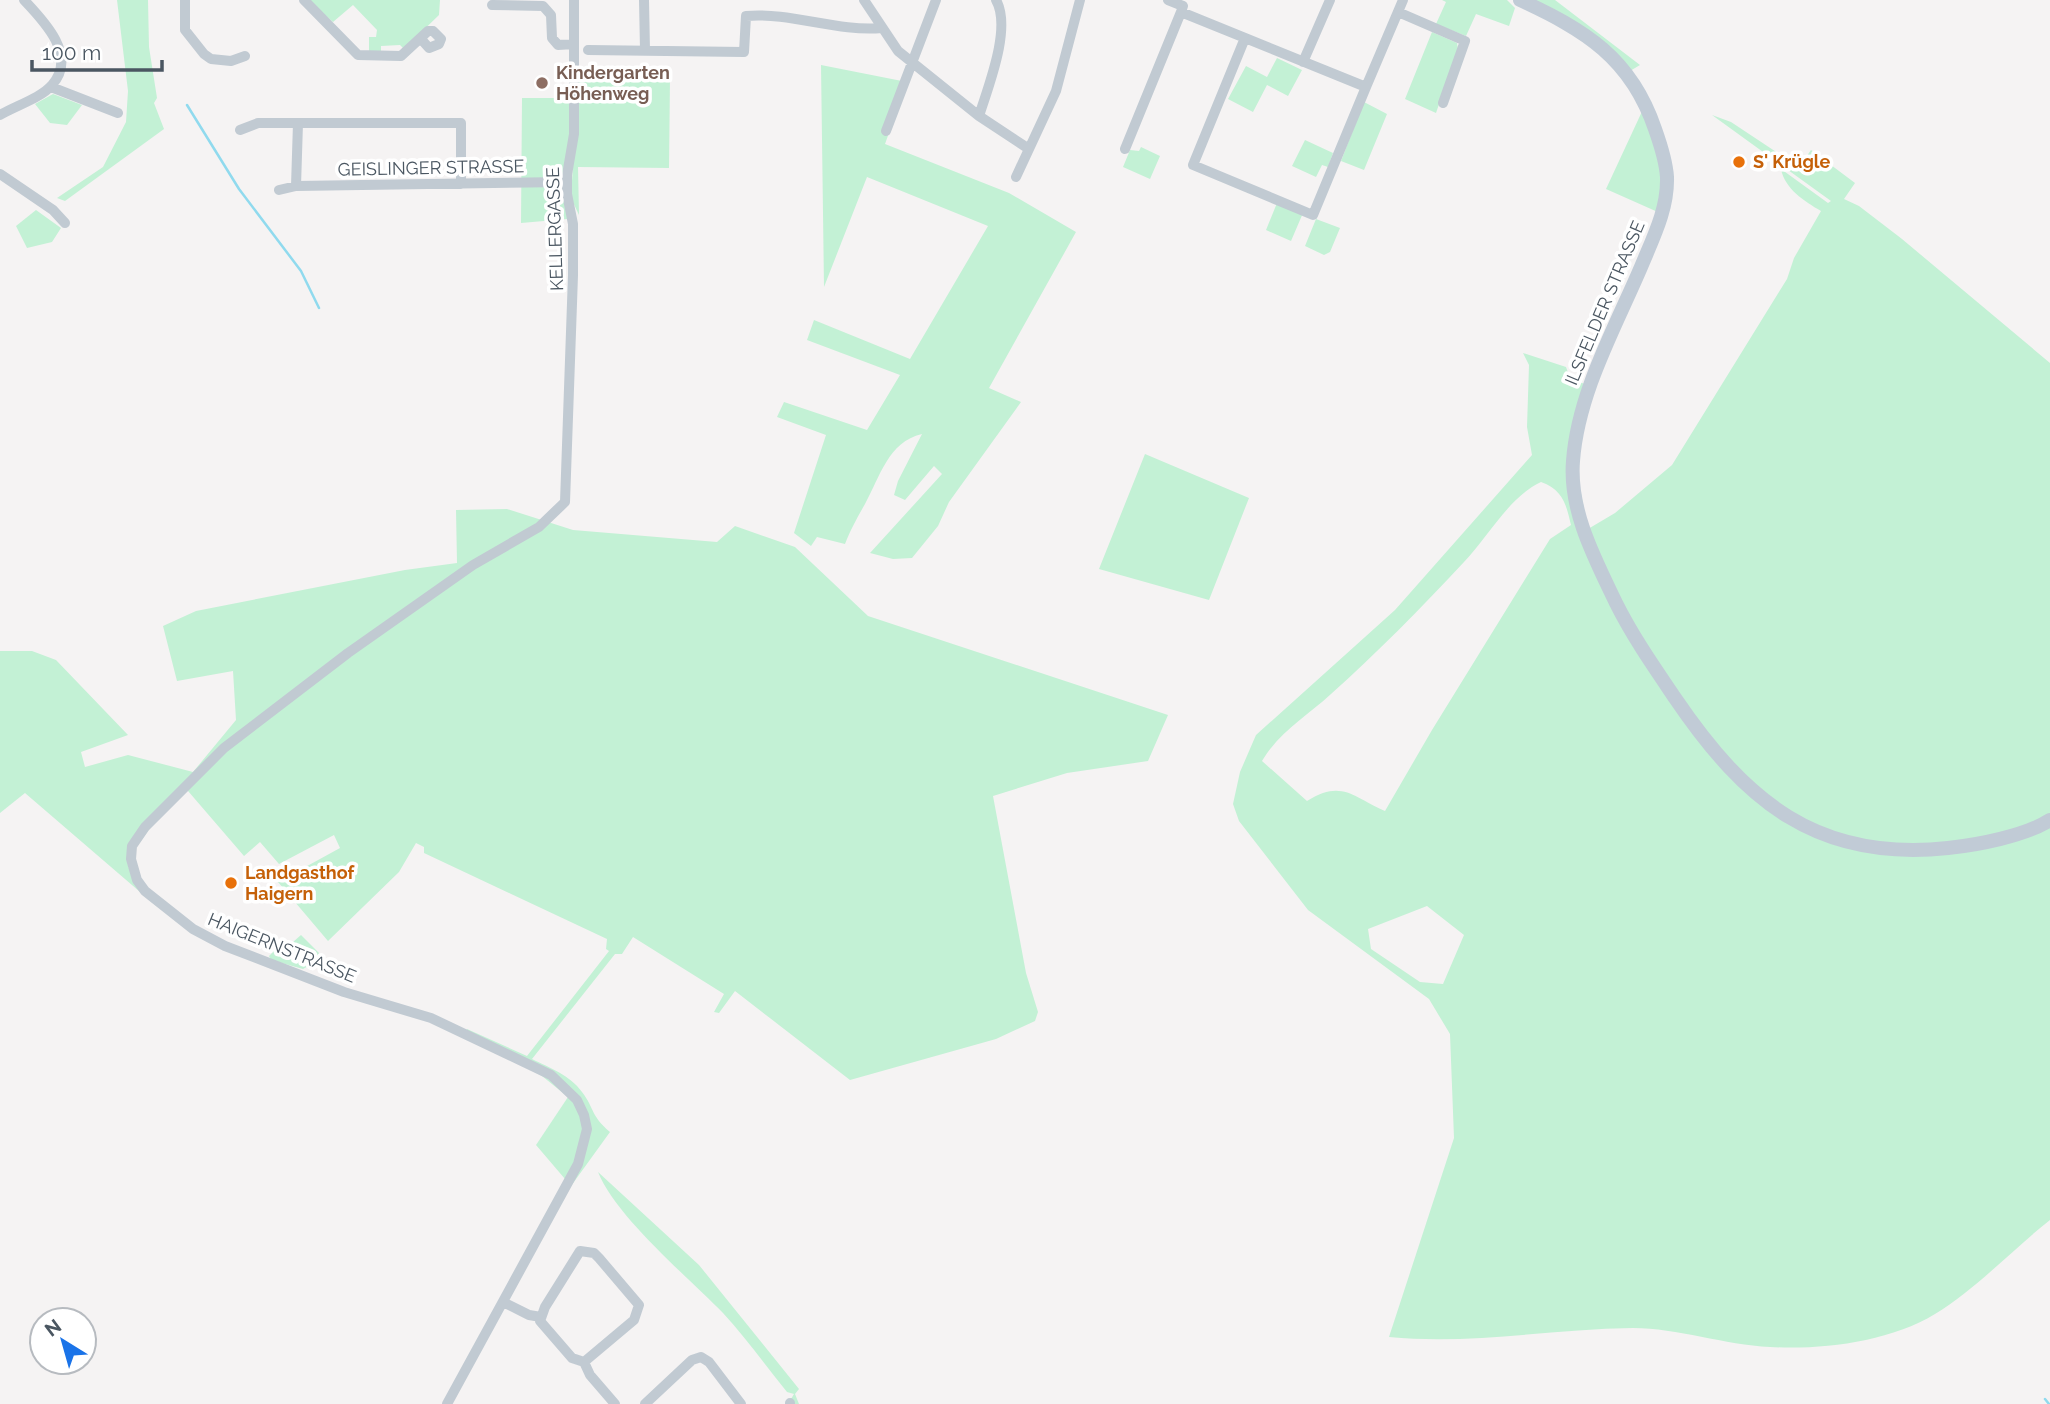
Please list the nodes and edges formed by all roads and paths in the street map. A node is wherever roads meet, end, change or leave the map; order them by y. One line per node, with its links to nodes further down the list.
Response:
1 (24, 0): 26 (street)
2 (185, 0): 23 (street)
3 (303, 0): 19 (street)
4 (574, 0): 20 (street, KELLERGASSE)
5 (644, 0): 22 (street)
6 (863, 0): 17 (street)
7 (936, 0): 25 (street)
8 (996, 0): 31 (street)
9 (1080, 0): 35 (street)
10 (1168, 0): 15 (street)
11 (1330, 0): 24 (street)
12 (1403, 0): 16 (street)
13 (1520, 0): 45 (main road, ILSFELDER STRASSE)
14 (492, 5): 20 (street)
15 (1183, 6): 18 (street); 36 (street)
16 (1398, 12): 27 (street); 28 (street)
17 (882, 28): 22 (street); 25 (street)
18 (1245, 38): 24 (street); 27 (street)
19 (421, 39)
20 (574, 44): 39 (street, KELLERGASSE)
21 (588, 50): 22 (street)
22 (645, 50)
23 (245, 56)
24 (1303, 62): 27 (street)
25 (912, 63): 31 (street); 34 (street)
26 (51, 87): 29 (street); 30 (street)
27 (1366, 87)
28 (1443, 103)
29 (118, 113)
30 (0, 115)
31 (979, 116): 35 (street)
32 (298, 123): 33 (street); 40 (street); 41 (street)
33 (240, 130)
34 (887, 131)
35 (1029, 149): 38 (street)
36 (1125, 149)
37 (0, 174): 43 (street)
38 (1016, 177)
39 (567, 182): 40 (street, GEISLINGER STRASSE); 44 (street, KELLERGASSE)
40 (461, 184): 41 (street, GEISLINGER STRASSE)
41 (296, 186): 42 (street, GEISLINGER STRASSE)
42 (279, 190)
43 (65, 223)
44 (572, 374): 46 (street, HAIGERNSTRASSE)
45 (2050, 820)
46 (503, 1302): 47 (street); 49 (street, HAIGERNSTRASSE)
47 (541, 1317): 48 (street); 48 (street)
48 (584, 1362): 50 (street)
49 (447, 1404)
50 (615, 1404)
51 (645, 1404): 52 (street)
52 (741, 1404)

